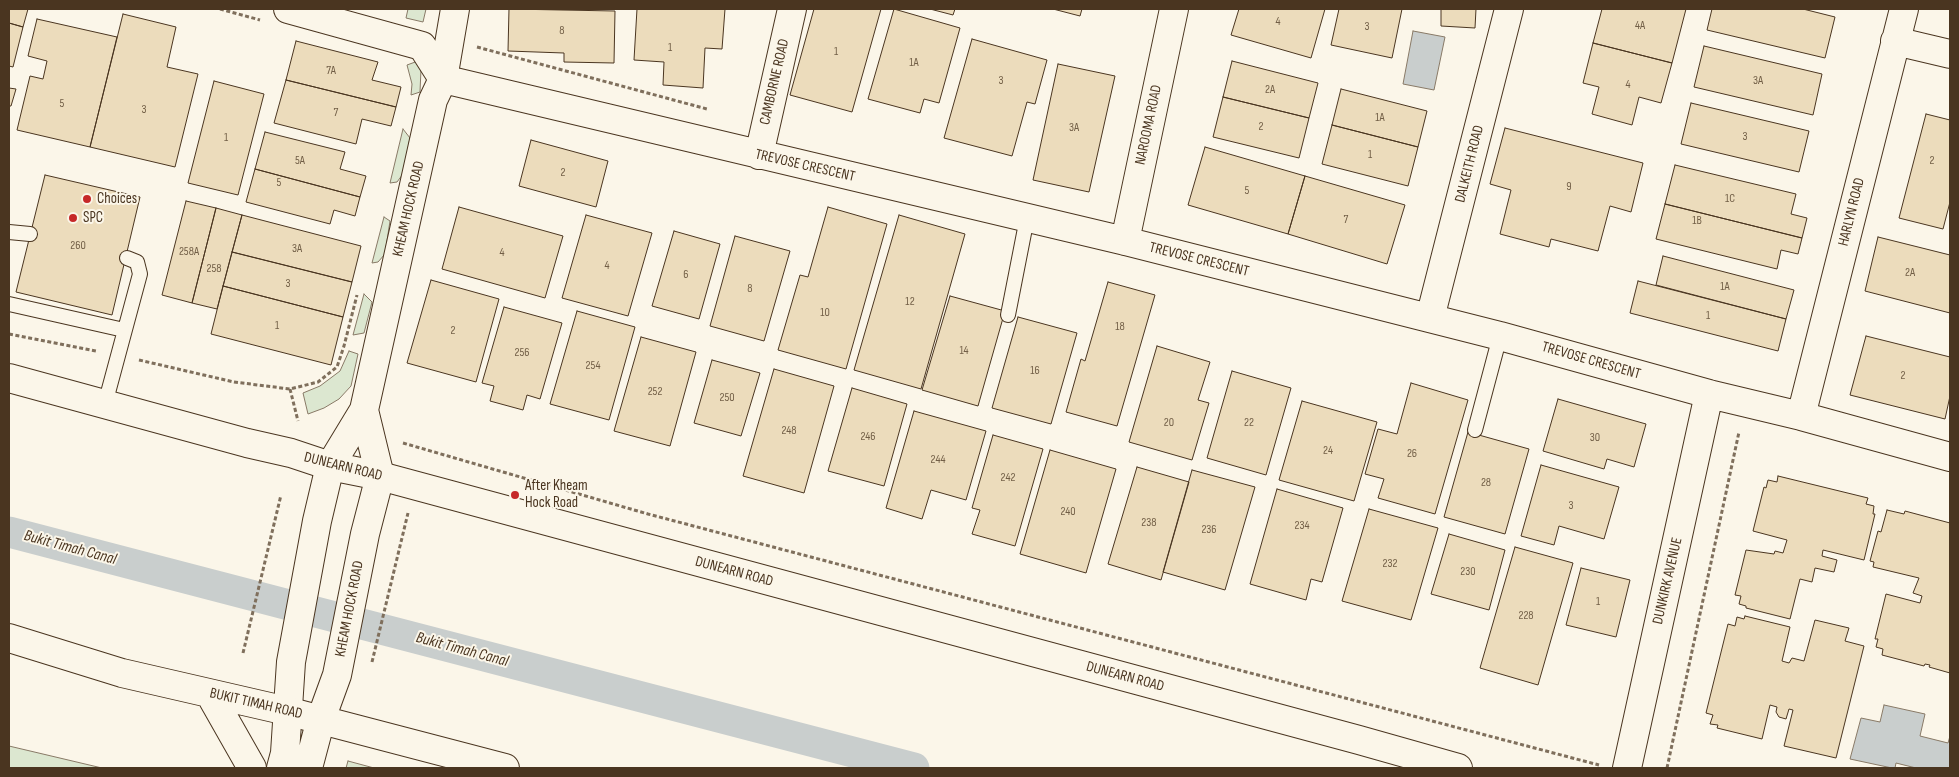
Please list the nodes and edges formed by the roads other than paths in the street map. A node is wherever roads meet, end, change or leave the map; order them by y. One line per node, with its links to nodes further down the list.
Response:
1 (288, 9): 9 (main road)
2 (455, 9): 9 (main road, KHEAM HOCK ROAD)
3 (792, 9): 10 (main road, CAMBORNE ROAD)
4 (1174, 9): 14 (main road, NAROOMA ROAD)
5 (1509, 9): 18 (main road, DALKEITH ROAD)
6 (1904, 9): 7 (main road, HARLYN ROAD)
7 (1896, 41): 8 (main road); 25 (main road, HARLYN ROAD)
8 (1950, 54)
9 (443, 79): 10 (main road, TREVOSE CRESCENT); 24 (main road, KHEAM HOCK ROAD)
10 (759, 155): 11 (main road, TREVOSE CRESCENT)
11 (1026, 218): 14 (main road, TREVOSE CRESCENT); 17 (lane)
12 (9, 232): 13 (lane)
13 (30, 234)
14 (1125, 241): 18 (main road, TREVOSE CRESCENT)
15 (127, 258): 19 (lane)
16 (9, 304): 19 (lane)
17 (1008, 315)
18 (1430, 318): 20 (main road, TREVOSE CRESCENT)
19 (124, 330): 23 (lane)
20 (1500, 336): 22 (main road, TREVOSE CRESCENT); 26 (lane)
21 (9, 378): 23 (main road, DUNEARN ROAD)
22 (1710, 394): 25 (main road, TREVOSE CRESCENT); 39 (main road, DUNKIRK AVENUE)
23 (105, 404): 28 (main road, DUNEARN ROAD)
24 (364, 410): 28 (main road, KHEAM HOCK ROAD); 29 (main road, KHEAM HOCK ROAD)
25 (1801, 416): 27 (main road, TREVOSE CRESCENT)
26 (1475, 430)
27 (1950, 457)
28 (330, 466): 29 (main road, DUNEARN ROAD); 32 (main road, KHEAM HOCK ROAD)
29 (380, 476): 33 (main road, KHEAM HOCK ROAD); 38 (main road, DUNEARN ROAD)
30 (9, 638): 31 (main road, BUKIT TIMAH ROAD)
31 (210, 694): 32 (main road, BUKIT TIMAH ROAD); 34 (main road)
32 (287, 711): 33 (main road, BUKIT TIMAH ROAD); 35 (main road, KHEAM HOCK ROAD)
33 (321, 719): 36 (main road, KHEAM HOCK ROAD); 37 (main road, BUKIT TIMAH ROAD)
34 (252, 768)
35 (282, 768)
36 (308, 768)
37 (505, 768)
38 (1458, 768)
39 (1627, 768)

